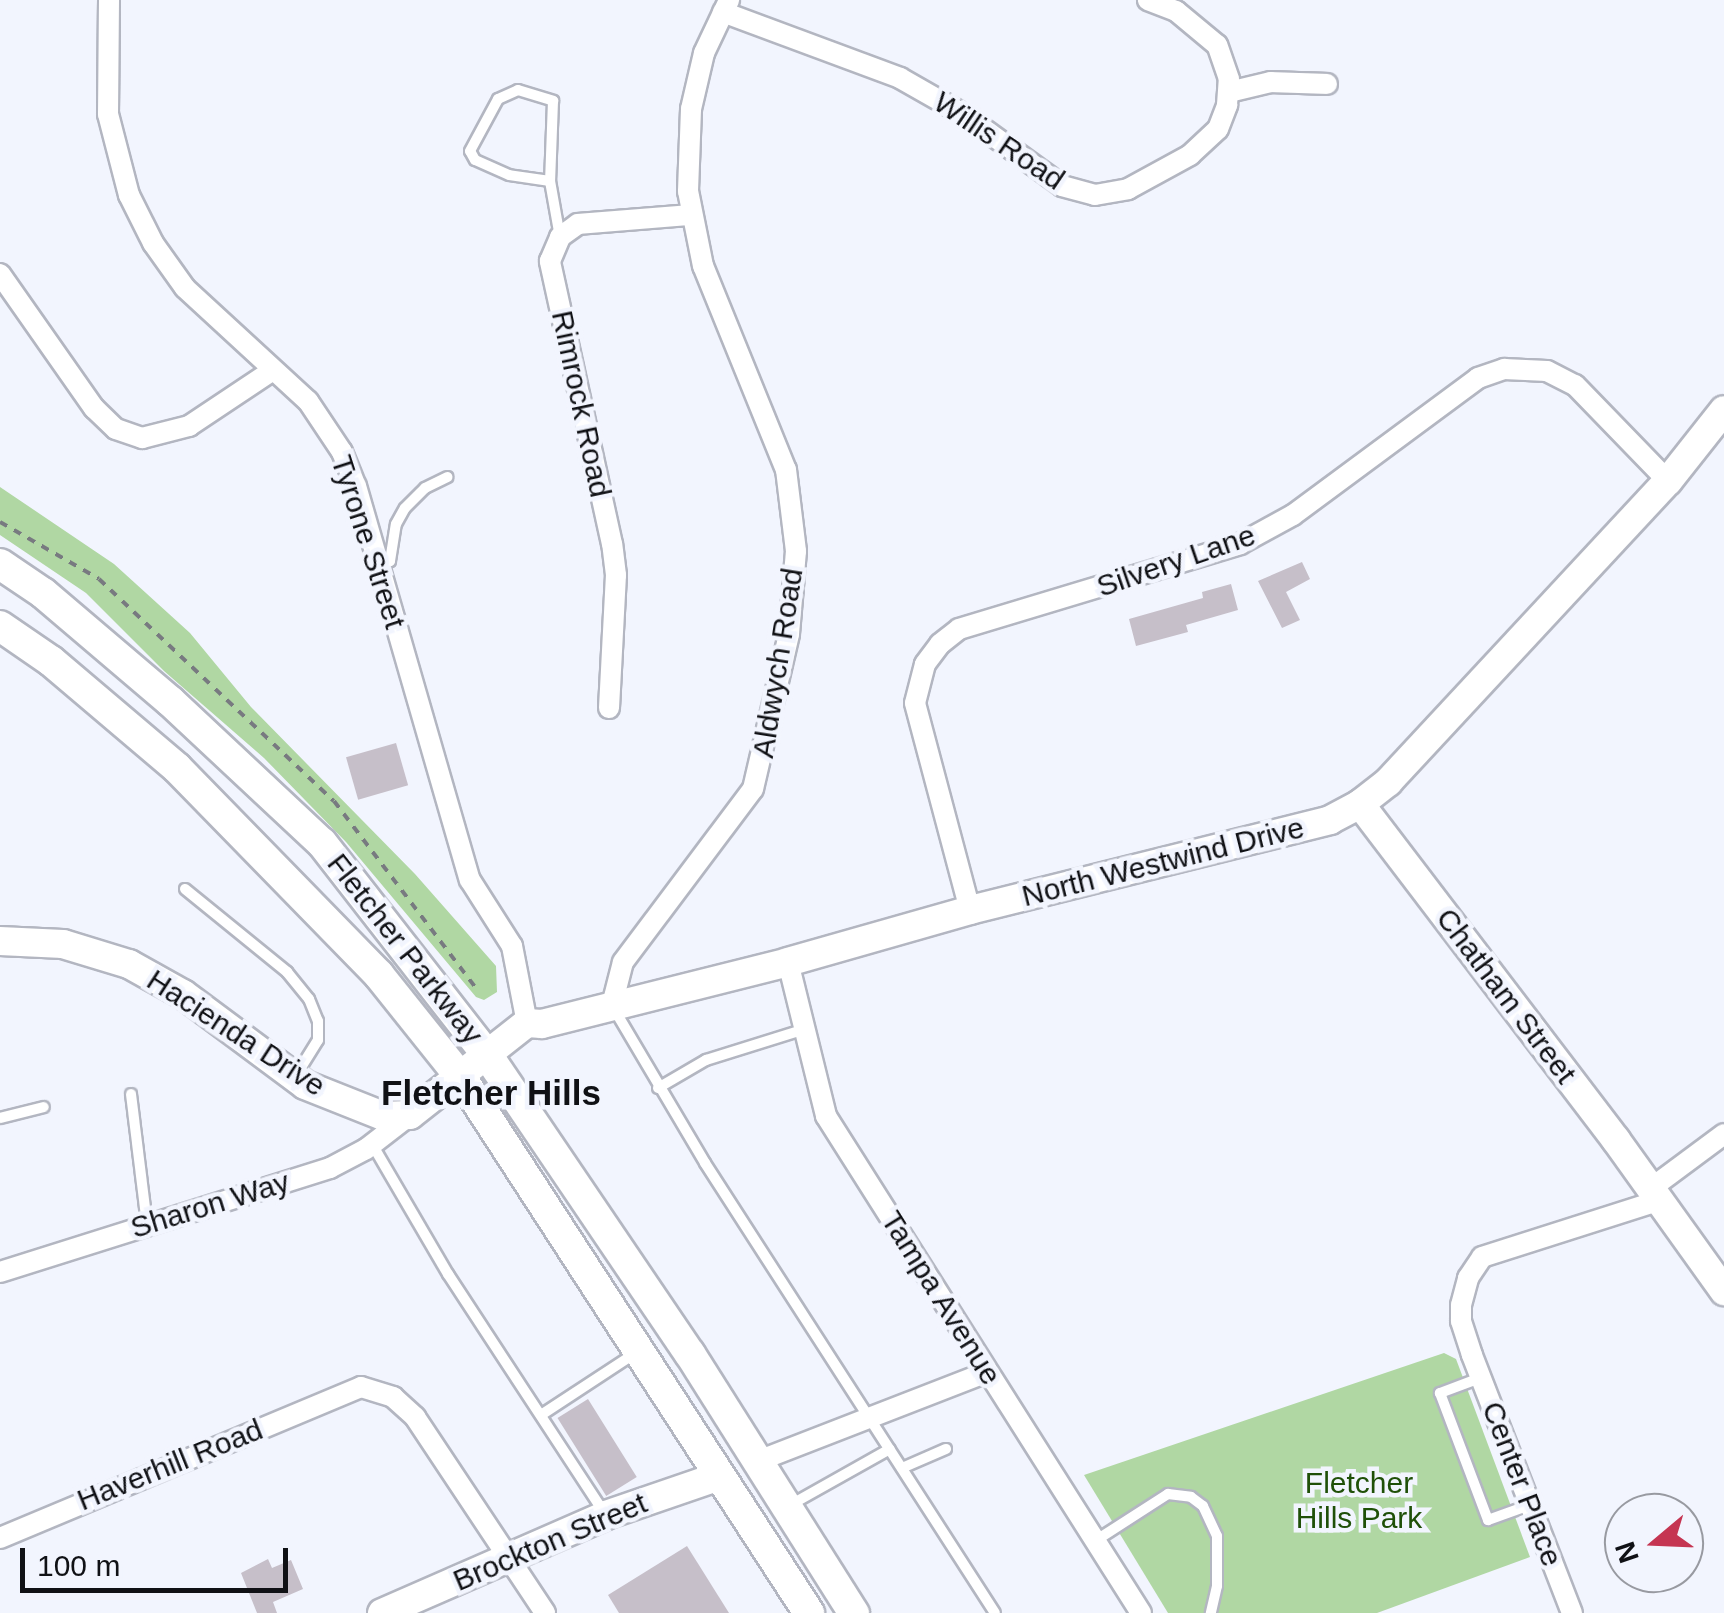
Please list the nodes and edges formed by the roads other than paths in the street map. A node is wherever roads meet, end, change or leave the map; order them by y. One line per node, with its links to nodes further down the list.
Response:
1 (109, 0): 10 (street, Tyrone Street)
2 (1148, 0): 5 (street)
3 (726, 6): 5 (street, Willis Road); 7 (street, Aldwych Road)
4 (1327, 84): 5 (street)
5 (1229, 92)
6 (550, 181): 6 (lane); 8 (lane)
7 (691, 215): 8 (street); 23 (street, Aldwych Road)
8 (560, 237): 17 (street, Rimrock Road)
9 (0, 274): 10 (street)
10 (273, 370): 15 (street, Tyrone Street)
11 (1724, 410): 13 (street, North Westwind Drive)
12 (448, 477): 15 (lane)
13 (1668, 480): 18 (street, North Westwind Drive); 20 (street, Silvery Lane)
14 (0, 564): 26 (main road, Fletcher Parkway)
15 (378, 566): 24 (street, Tyrone Street)
16 (0, 626): 28 (main road, Fletcher Parkway)
17 (609, 708)
18 (1360, 804): 20 (street, North Westwind Drive); 36 (street, Chatham Street)
19 (184, 889): 27 (lane)
20 (970, 910): 22 (street, North Westwind Drive)
21 (0, 941): 27 (street, Hacienda Drive)
22 (788, 962): 23 (street, North Westwind Drive); 25 (street, Tampa Avenue)
23 (612, 1005): 24 (street, North Westwind Drive); 29 (lane)
24 (526, 1023): 26 (street)
25 (805, 1029): 29 (lane); 41 (street, Tampa Avenue)
26 (488, 1056): 28 (street); 48 (main road, Fletcher Parkway)
27 (295, 1078): 32 (street, Hacienda Drive)
28 (462, 1079): 32 (street); 40 (main road, Fletcher Parkway)
29 (658, 1088): 44 (lane)
30 (131, 1094): 37 (lane)
31 (44, 1107): 33 (lane)
32 (410, 1116): 35 (street, Sharon Way)
33 (0, 1118)
34 (1724, 1134): 36 (street)
35 (372, 1144): 37 (street, Sharon Way); 43 (lane)
36 (1654, 1195): 39 (street, Chatham Street); 42 (street, Center Place)
37 (148, 1224): 38 (street, Sharon Way)
38 (0, 1272)
39 (1724, 1291)
40 (639, 1351): 43 (lane); 45 (main road, Fletcher Parkway)
41 (987, 1372): 44 (street); 55 (street, Tampa Avenue)
42 (1482, 1378): 51 (street, Center Place); 51 (lane)
43 (541, 1416): 53 (lane)
44 (871, 1417): 47 (lane); 48 (street)
45 (685, 1423): 48 (main road); 50 (main road, Fletcher Parkway)
46 (946, 1448): 49 (lane)
47 (890, 1449): 49 (lane); 52 (lane)
48 (758, 1462): 52 (main road, Fletcher Parkway)
49 (902, 1468): 61 (lane)
50 (720, 1476): 52 (main road); 53 (street, Brockton Street); 59 (main road, Fletcher Parkway)
51 (1530, 1505): 64 (street, Center Place)
52 (787, 1507): 60 (main road, Fletcher Parkway)
53 (606, 1515): 56 (street, Brockton Street)
54 (0, 1538): 56 (street, Haverhill Road)
55 (1095, 1541): 62 (street, Tampa Avenue); 63 (lane)
56 (511, 1559): 57 (street, Brockton Street); 58 (street)
57 (382, 1613)
58 (545, 1613)
59 (809, 1613)
60 (854, 1613)
61 (995, 1613)
62 (1141, 1613)
63 (1210, 1613)
64 (1572, 1613)

